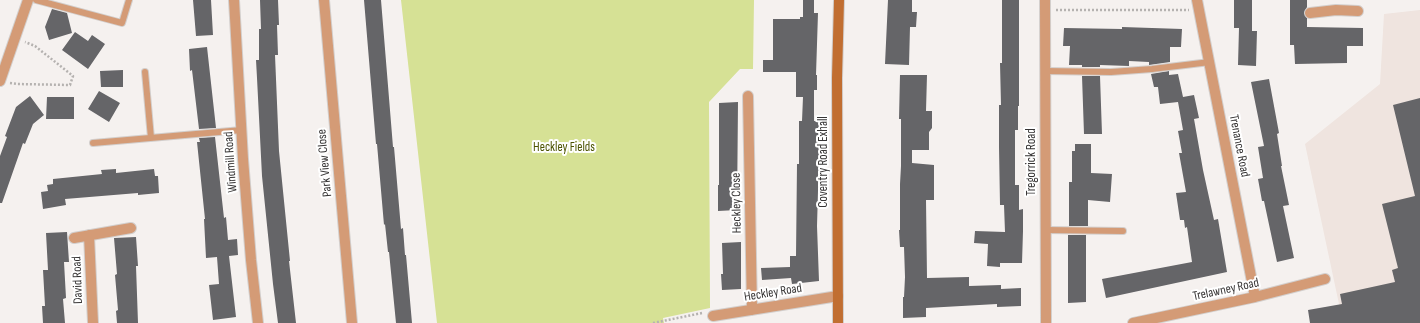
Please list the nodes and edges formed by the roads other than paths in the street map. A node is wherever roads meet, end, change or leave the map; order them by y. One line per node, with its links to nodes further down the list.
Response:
1 (28, 0): 15 (street)
2 (36, 0): 3 (lane)
3 (129, 0)
4 (234, 0): 17 (street, Windmill Road)
5 (324, 0): 32 (street, Park View Close)
6 (839, 0): 26 (main road, Coventry Road Exhall)
7 (1045, 5): 13 (street, Tregorrick Road)
8 (1199, 5): 12 (street, Trenance Road)
9 (1336, 5): 10 (street); 11 (street)
10 (1358, 11)
11 (1310, 13)
12 (1210, 62): 13 (lane); 27 (street, Trenance Road)
13 (1045, 71): 21 (street, Tregorrick Road)
14 (145, 72): 18 (lane)
15 (0, 81)
16 (748, 96): 28 (street, Heckley Close)
17 (242, 130): 18 (lane); 31 (street, Windmill Road)
18 (151, 138): 19 (lane)
19 (93, 143)
20 (131, 228): 23 (street, David Road)
21 (1045, 230): 22 (lane); 34 (street, Tregorrick Road)
22 (1123, 231)
23 (89, 235): 24 (street, David Road); 30 (street, David Road)
24 (74, 238)
25 (1324, 279): 27 (street, Trelawney Road)
26 (838, 296): 28 (street, Heckley Road); 33 (main road, Coventry Road Exhall)
27 (1255, 297): 35 (street, Trelawney Road)
28 (752, 310): 29 (street, Heckley Road)
29 (713, 316)
30 (93, 323)
31 (258, 323)
32 (352, 323)
33 (838, 323)
34 (1046, 323)
35 (1133, 323)

